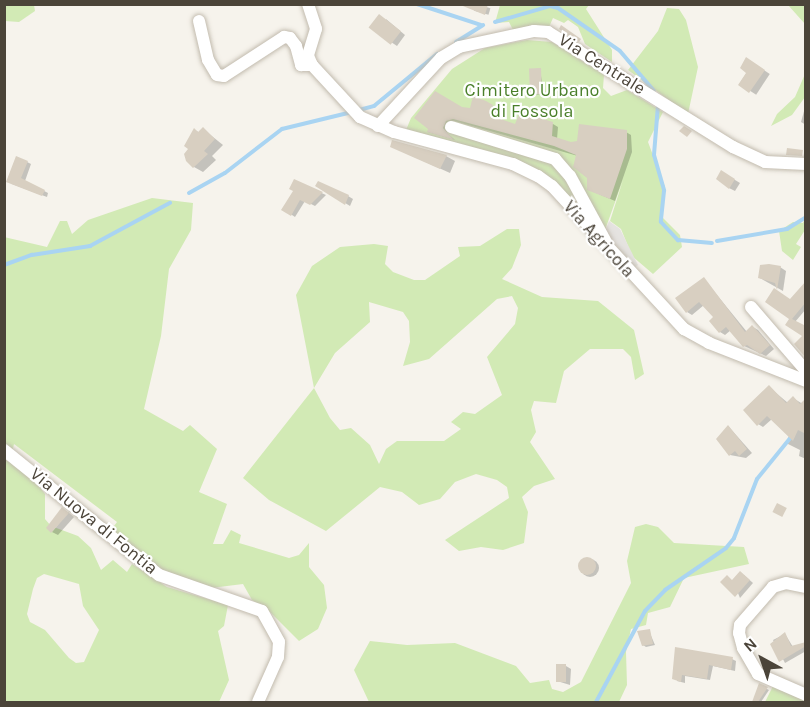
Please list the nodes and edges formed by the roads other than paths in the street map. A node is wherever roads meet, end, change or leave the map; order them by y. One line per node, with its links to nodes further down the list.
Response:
1 (308, 4): 3 (street)
2 (199, 21): 3 (street)
3 (312, 65): 4 (street)
4 (378, 126): 6 (street, Via Centrale); 7 (street, Via Agricola)
5 (451, 127): 7 (street)
6 (806, 164)
7 (610, 250): 10 (street, Via Agricola)
8 (751, 307): 9 (street)
9 (806, 371)
10 (806, 381)
11 (4, 450): 14 (street, Via Nuova di Fontia)
12 (806, 587): 13 (street)
13 (806, 695)
14 (258, 702)

